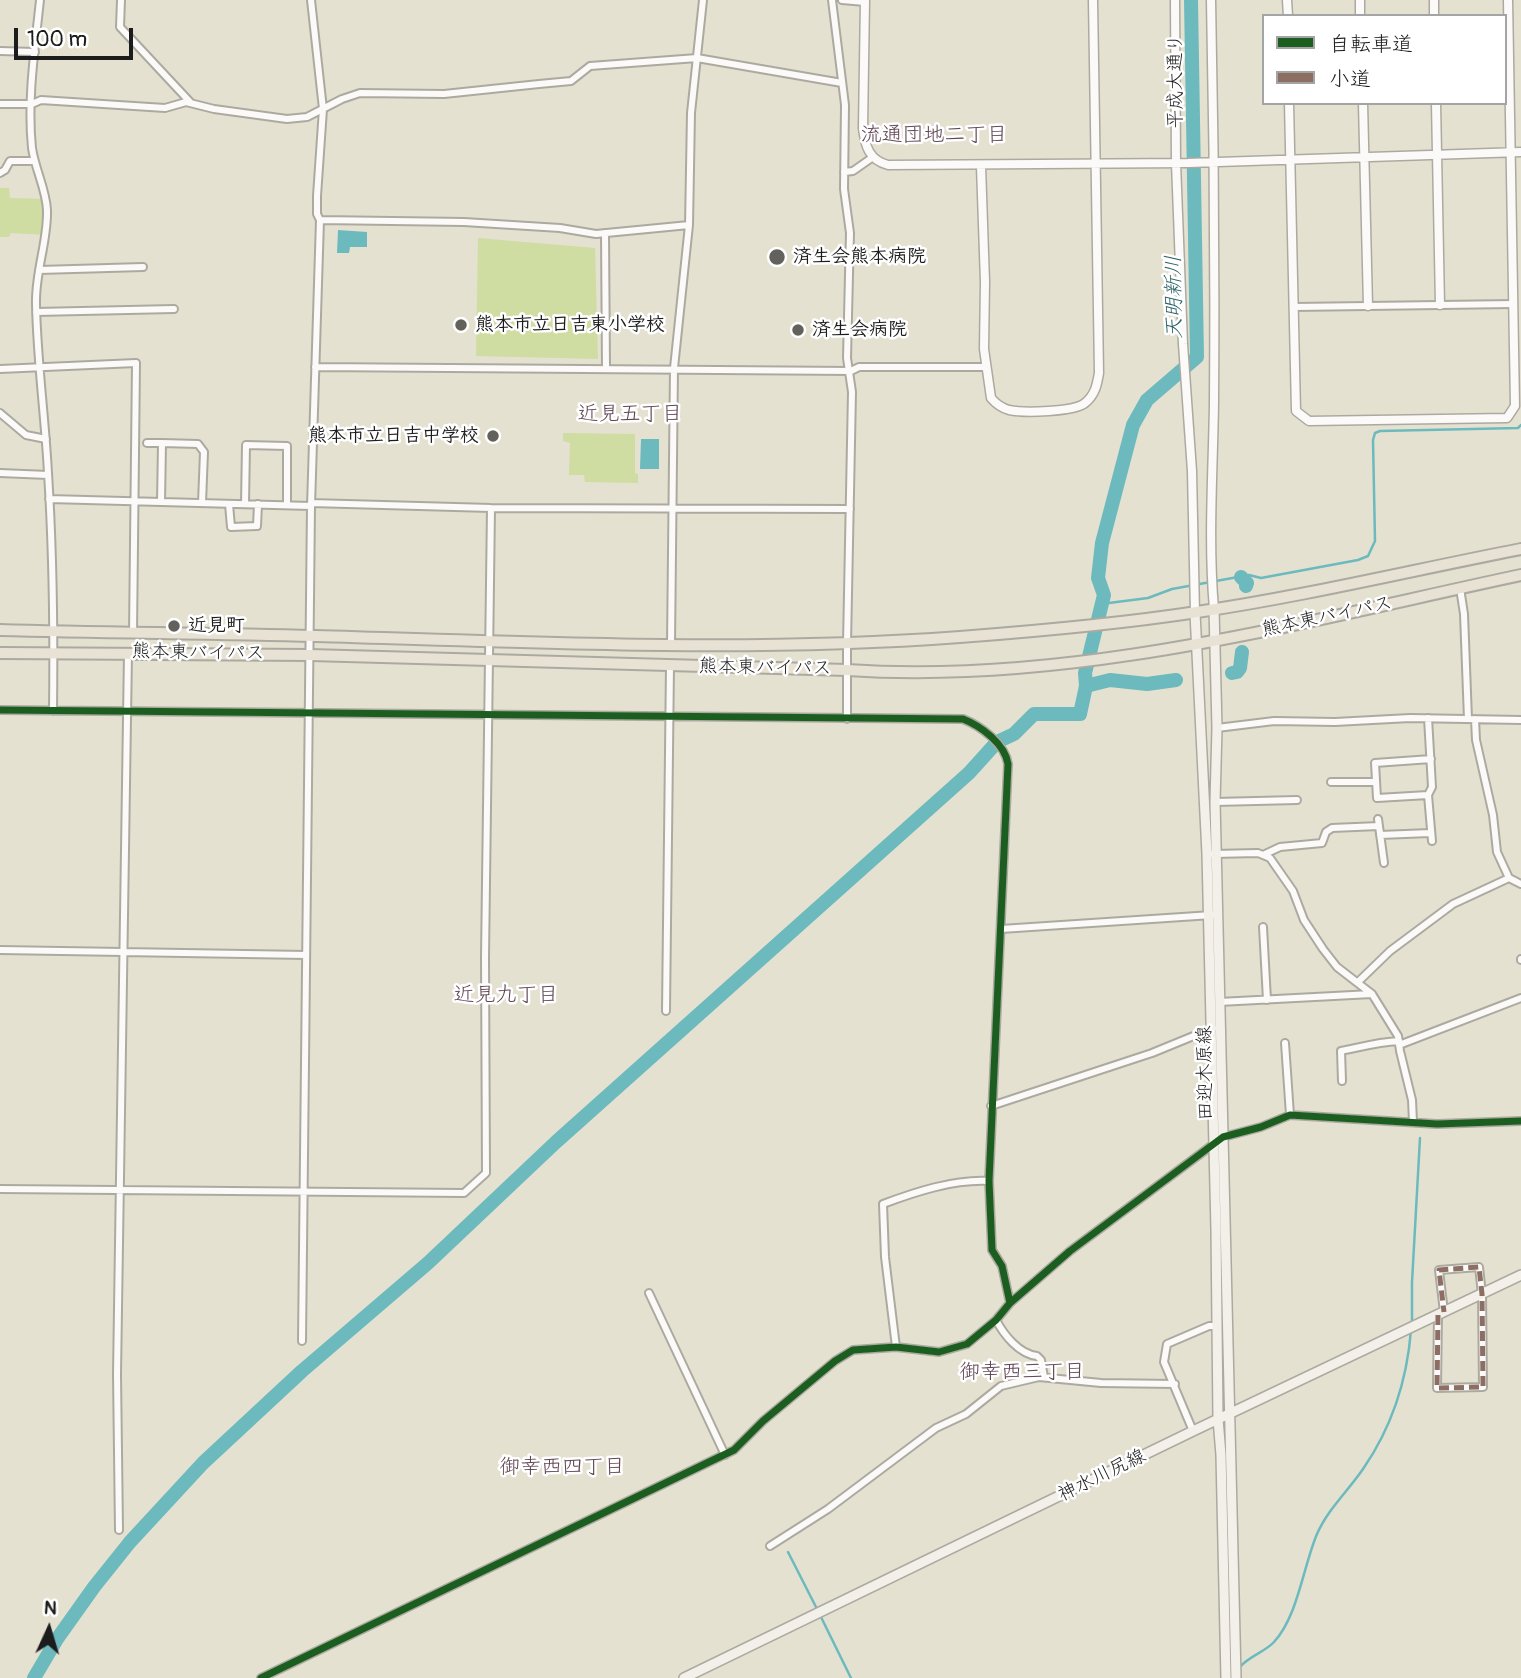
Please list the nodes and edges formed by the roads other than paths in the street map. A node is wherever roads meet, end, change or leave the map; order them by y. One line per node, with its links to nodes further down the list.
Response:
1 (40, 0): 13 (street)
2 (121, 0): 16 (street)
3 (311, 0): 22 (street)
4 (703, 0): 14 (street)
5 (832, 0): 15 (street)
6 (842, 0): 11 (street)
7 (1093, 0): 30 (street)
8 (1175, 0): 32 (street, 平成大通り)
9 (1212, 0): 31 (street, 平成大通り)
10 (1508, 0): 24 (street)
11 (865, 1): 26 (street)
12 (0, 51): 13 (street)
13 (35, 52): 18 (street)
14 (696, 58): 15 (street); 22 (street); 37 (street)
15 (842, 83): 34 (street)
16 (191, 103): 18 (street); 22 (street)
17 (0, 104): 18 (street)
18 (32, 104): 29 (street)
19 (1289, 105): 28 (street)
20 (1363, 105): 27 (street)
21 (1436, 105): 25 (street)
22 (323, 109): 36 (street)
23 (1521, 152): 24 (street)
24 (1510, 153): 25 (street); 42 (street)
25 (1437, 156): 27 (street); 41 (street)
26 (873, 157): 33 (street); 34 (street)
27 (1364, 158): 28 (street); 43 (street)
28 (1290, 160): 31 (street); 44 (street)
29 (34, 161): 35 (street); 40 (street)
30 (1095, 162): 32 (street); 33 (street); 49 (street)
31 (1212, 162): 32 (street); 75 (street, 平成大通り)
32 (1176, 163): 76 (street, 平成大通り)
33 (981, 166): 49 (street)
34 (844, 172): 53 (street)
35 (0, 173)
36 (320, 220): 38 (street); 48 (street)
37 (690, 225): 38 (street); 51 (street)
38 (605, 233): 50 (street)
39 (143, 267): 40 (street)
40 (39, 270): 46 (street)
41 (1440, 304): 42 (street); 43 (street)
42 (1513, 304): 44 (street)
43 (1368, 306): 44 (street)
44 (1294, 307)
45 (174, 309): 46 (street)
46 (36, 312): 47 (street)
47 (39, 367): 52 (street); 55 (street); 61 (street)
48 (315, 367): 50 (street); 67 (street)
49 (985, 367): 53 (street)
50 (606, 368): 51 (street)
51 (674, 368): 53 (street); 71 (street)
52 (0, 369)
53 (851, 371): 70 (street)
54 (0, 413): 55 (street)
55 (46, 439): 59 (street)
56 (146, 443): 57 (street)
57 (162, 443): 62 (street); 63 (street)
58 (0, 473): 59 (street)
59 (48, 475): 60 (street)
60 (49, 499): 61 (street); 78 (street)
61 (134, 501): 62 (street); 79 (street)
62 (161, 502): 63 (street)
63 (202, 503): 64 (street)
64 (229, 503): 65 (street); 66 (street)
65 (245, 504): 66 (street); 68 (street)
66 (258, 504): 68 (street)
67 (311, 504): 68 (street); 69 (street); 80 (street)
68 (287, 505)
69 (491, 508): 71 (street); 81 (street)
70 (850, 509): 71 (street); 84 (street)
71 (673, 510): 83 (street)
72 (1521, 549): 75 (highway, 熊本東バイパス)
73 (1521, 575): 74 (highway, 熊本東バイパス)
74 (1460, 588): 82 (highway, 熊本東バイパス); 101 (street)
75 (1214, 610): 76 (highway, 熊本東バイパス); 82 (main road, 田迎木原線)
76 (1195, 613): 84 (highway, 熊本東バイパス); 85 (main road, 田迎木原線)
77 (0, 630): 78 (highway, 熊本東バイパス)
78 (54, 632): 79 (highway, 熊本東バイパス); 87 (street)
79 (133, 634): 80 (highway, 熊本東バイパス)
80 (310, 636): 81 (highway, 熊本東バイパス); 89 (street)
81 (489, 642): 83 (highway, 熊本東バイパス); 90 (street)
82 (1216, 642): 85 (highway, 熊本東バイパス); 103 (main road, 田迎木原線)
83 (671, 644): 84 (highway, 熊本東バイパス)
84 (847, 644): 92 (street)
85 (1198, 645): 92 (highway, 熊本東バイパス); 111 (main road, 田迎木原線)
86 (0, 651): 87 (highway, 熊本東バイパス)
87 (54, 652): 88 (highway, 熊本東バイパス); 94 (street)
88 (128, 652): 89 (highway, 熊本東バイパス); 95 (street)
89 (310, 655): 90 (highway, 熊本東バイパス); 96 (street)
90 (488, 661): 91 (highway, 熊本東バイパス); 97 (street)
91 (670, 666): 92 (highway, 熊本東バイパス); 98 (street)
92 (847, 670): 100 (street)
93 (0, 710): 94 (street)
94 (53, 711): 95 (street)
95 (127, 712): 96 (street); 120 (street)
96 (310, 713): 97 (street); 121 (street)
97 (488, 715): 98 (street); 142 (street)
98 (670, 716): 100 (street); 127 (street)
99 (1428, 718): 101 (street); 103 (street); 104 (street)
100 (847, 719): 118 (street)
101 (1472, 719): 102 (street); 114 (street)
102 (1521, 720)
103 (1217, 728): 109 (main road, 田迎木原線)
104 (1431, 760): 106 (street); 107 (street)
105 (1331, 782): 106 (street)
106 (1375, 782): 107 (street)
107 (1429, 795): 110 (street)
108 (1297, 800): 109 (street)
109 (1215, 802): 111 (main road, 田迎木原線)
110 (1380, 835): 112 (street); 113 (street)
111 (1212, 854): 112 (street); 116 (main road, 田迎木原線)
112 (1263, 855): 122 (street)
113 (1384, 863)
114 (1509, 878): 115 (street); 122 (street)
115 (1521, 884)
116 (1213, 915): 118 (street); 126 (main road, 田迎木原線)
117 (1263, 927): 125 (street)
118 (1001, 929): 133 (street)
119 (0, 950): 120 (street)
120 (124, 952): 121 (street); 141 (street)
121 (306, 955): 142 (street)
122 (1358, 982): 123 (street)
123 (1372, 994): 125 (street); 131 (street)
124 (1521, 999): 131 (street)
125 (1267, 1000): 126 (street)
126 (1215, 1002): 128 (main road, 田迎木原線); 129 (main road, 田迎木原線)
127 (666, 1011)
128 (1220, 1025): 129 (street); 137 (main road, 田迎木原線)
129 (1210, 1029): 133 (street); 138 (main road, 田迎木原線)
130 (1285, 1043): 134 (street)
131 (1399, 1043): 132 (street); 136 (street)
132 (1342, 1082)
133 (991, 1106): 139 (street)
134 (1290, 1115): 136 (street); 137 (street)
135 (1521, 1121): 136 (street)
136 (1413, 1122)
137 (1223, 1137): 138 (street); 154 (main road, 田迎木原線)
138 (1214, 1143): 146 (street); 149 (main road, 田迎木原線)
139 (989, 1181): 146 (street); 151 (street)
140 (0, 1189): 141 (street)
141 (120, 1190): 142 (street); 158 (street)
142 (302, 1191): 150 (street)
143 (1521, 1275): 145 (main road, 神水川尻線)
144 (649, 1293): 157 (street)
145 (1482, 1294): 147 (main road, 神水川尻線); 147 (street); 147 (street)
146 (1010, 1303): 148 (street)
147 (1441, 1314): 154 (main road, 神水川尻線)
148 (996, 1320): 151 (street); 152 (street)
149 (1217, 1326): 153 (street); 155 (main road, 田迎木原線)
150 (302, 1341)
151 (896, 1347): 157 (street)
152 (1044, 1377): 153 (street); 159 (street)
153 (1175, 1384): 156 (street)
154 (1230, 1414): 155 (main road, 神水川尻線); 160 (main road, 田迎木原線)
155 (1218, 1419): 156 (main road, 神水川尻線); 160 (main road, 田迎木原線)
156 (1193, 1431): 162 (main road, 神水川尻線)
157 (726, 1455): 161 (street)
158 (119, 1530)
159 (770, 1546)
160 (1231, 1662): 163 (main road, 田迎木原線); 164 (main road, 田迎木原線)
161 (261, 1678)
162 (684, 1678)
163 (1226, 1678)
164 (1236, 1678)

